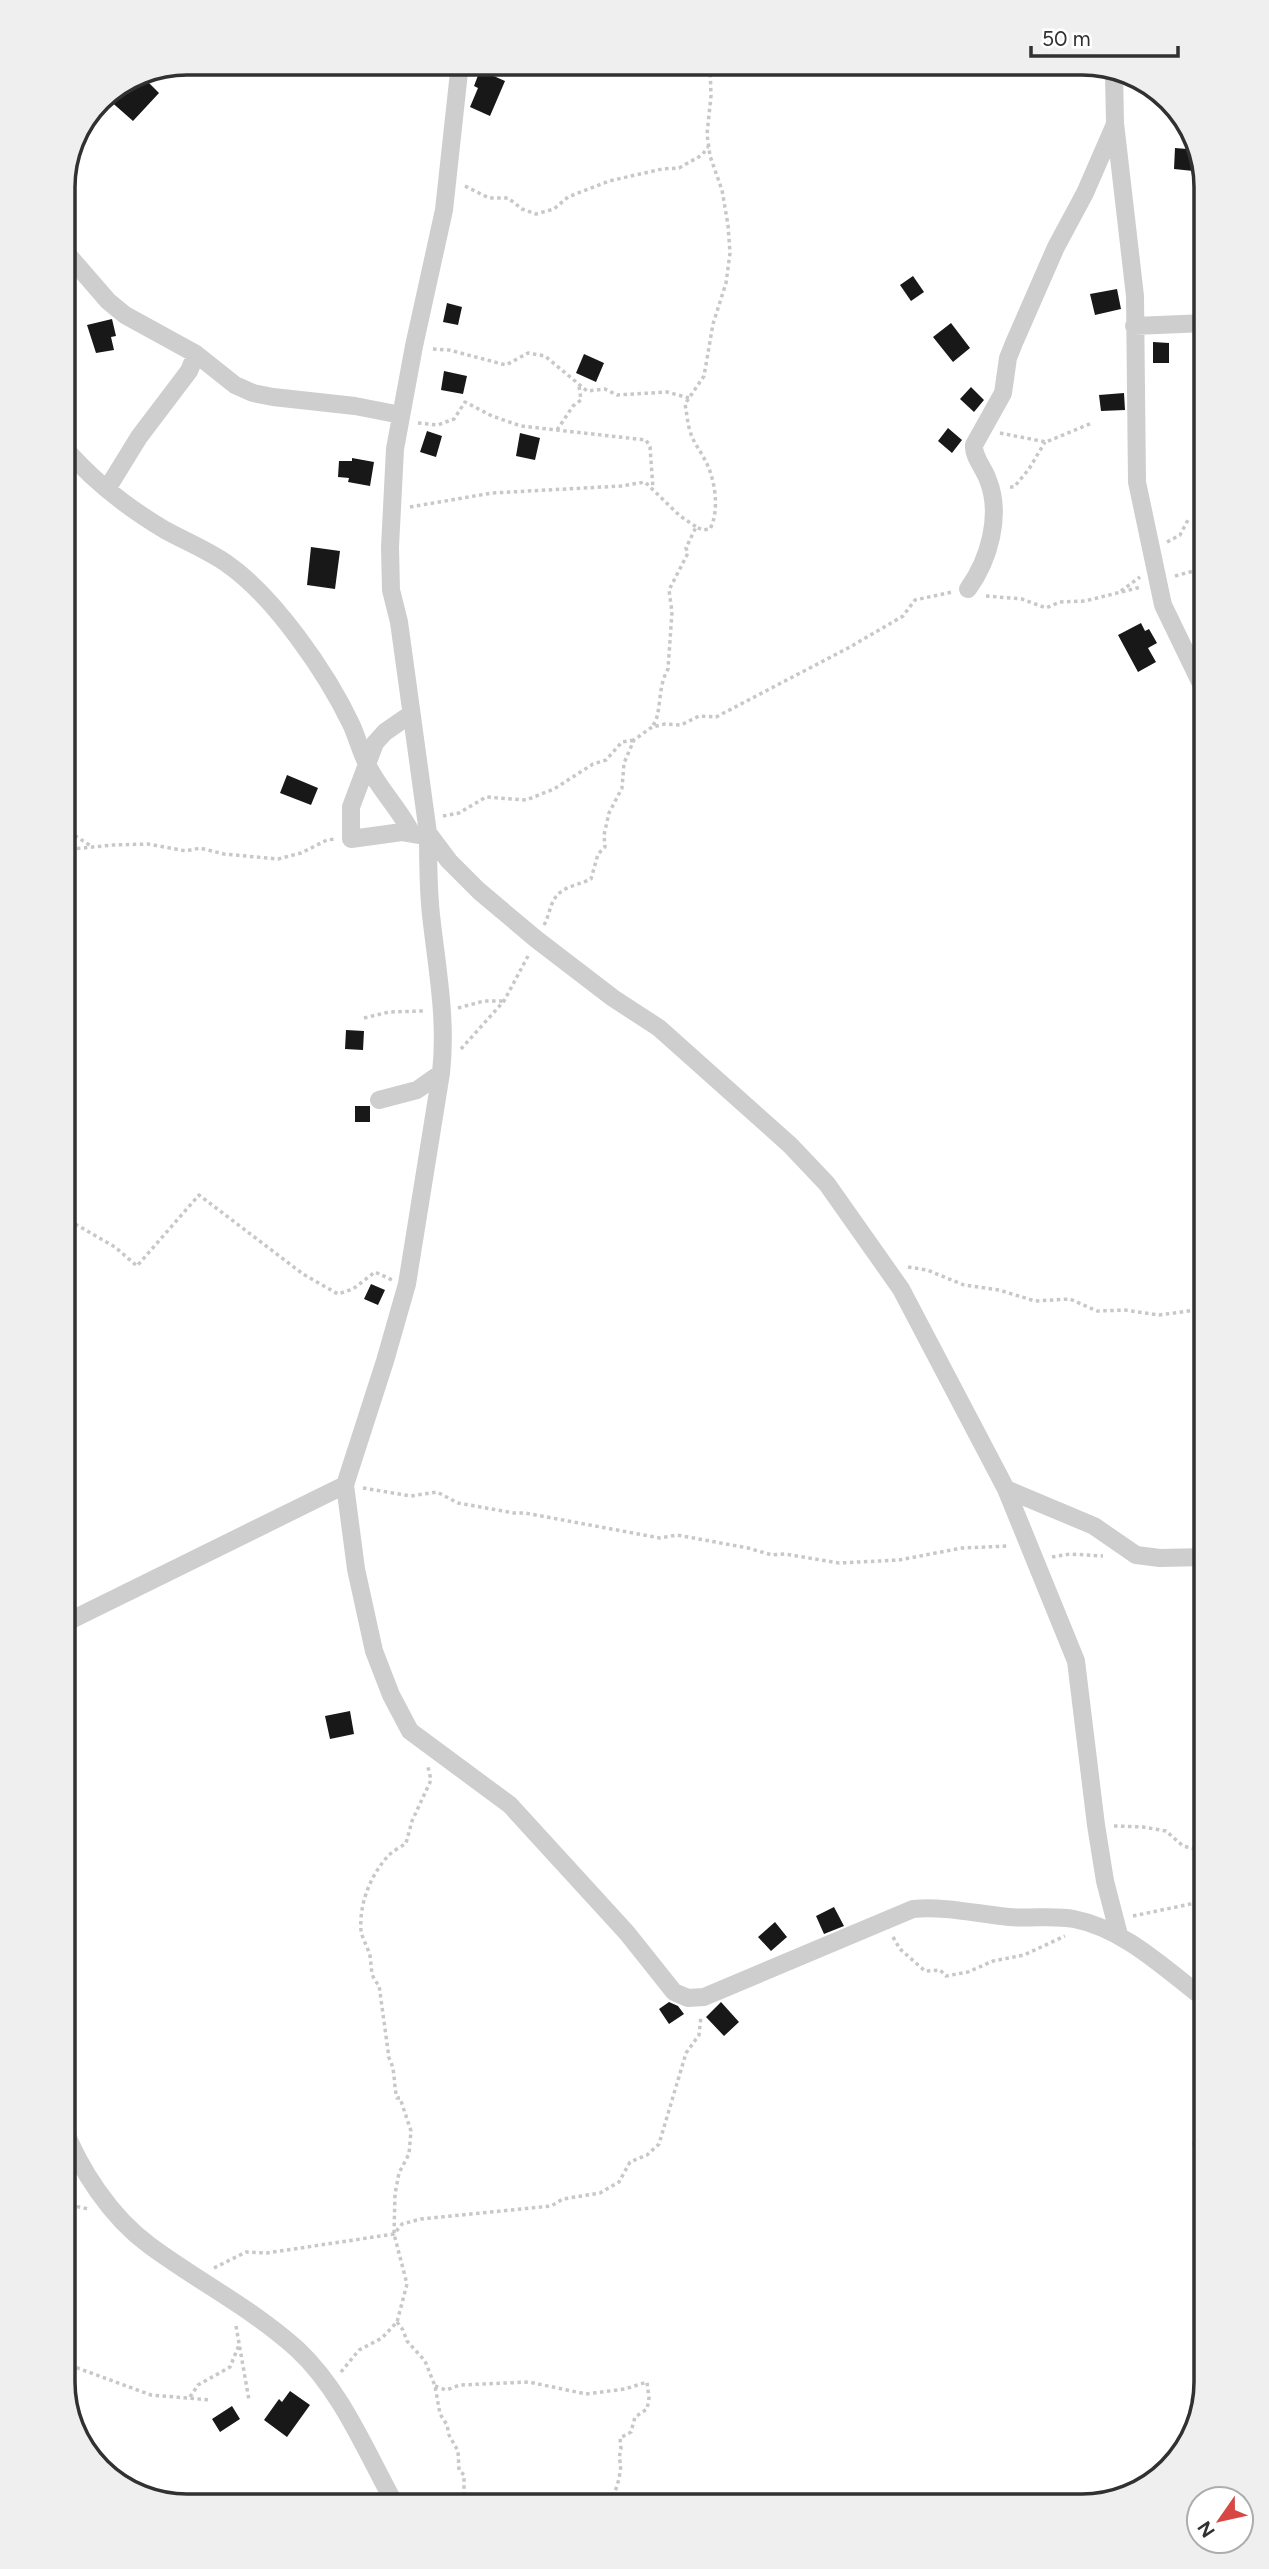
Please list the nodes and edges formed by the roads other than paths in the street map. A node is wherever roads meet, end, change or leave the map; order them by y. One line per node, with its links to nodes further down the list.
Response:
1 (459, 75): 8 (street)
2 (1114, 80): 3 (street)
3 (1115, 123): 6 (street); 11 (street)
4 (75, 263): 7 (street)
5 (1194, 324): 6 (street)
6 (1134, 326): 12 (street)
7 (196, 354): 8 (street); 10 (street)
8 (400, 420): 13 (street)
9 (75, 457): 10 (street)
10 (107, 488): 14 (street)
11 (968, 589)
12 (1194, 670)
13 (411, 714): 14 (street); 15 (street)
14 (367, 763): 15 (street); 15 (street)
15 (423, 830): 16 (street); 19 (street)
16 (441, 1073): 17 (street); 18 (street)
17 (380, 1100)
18 (345, 1485): 21 (street); 22 (street)
19 (1006, 1489): 20 (street); 22 (street)
20 (1194, 1557)
21 (75, 1618)
22 (1116, 1927): 23 (street)
23 (1194, 1990)
24 (75, 2158): 25 (street)
25 (389, 2494)

